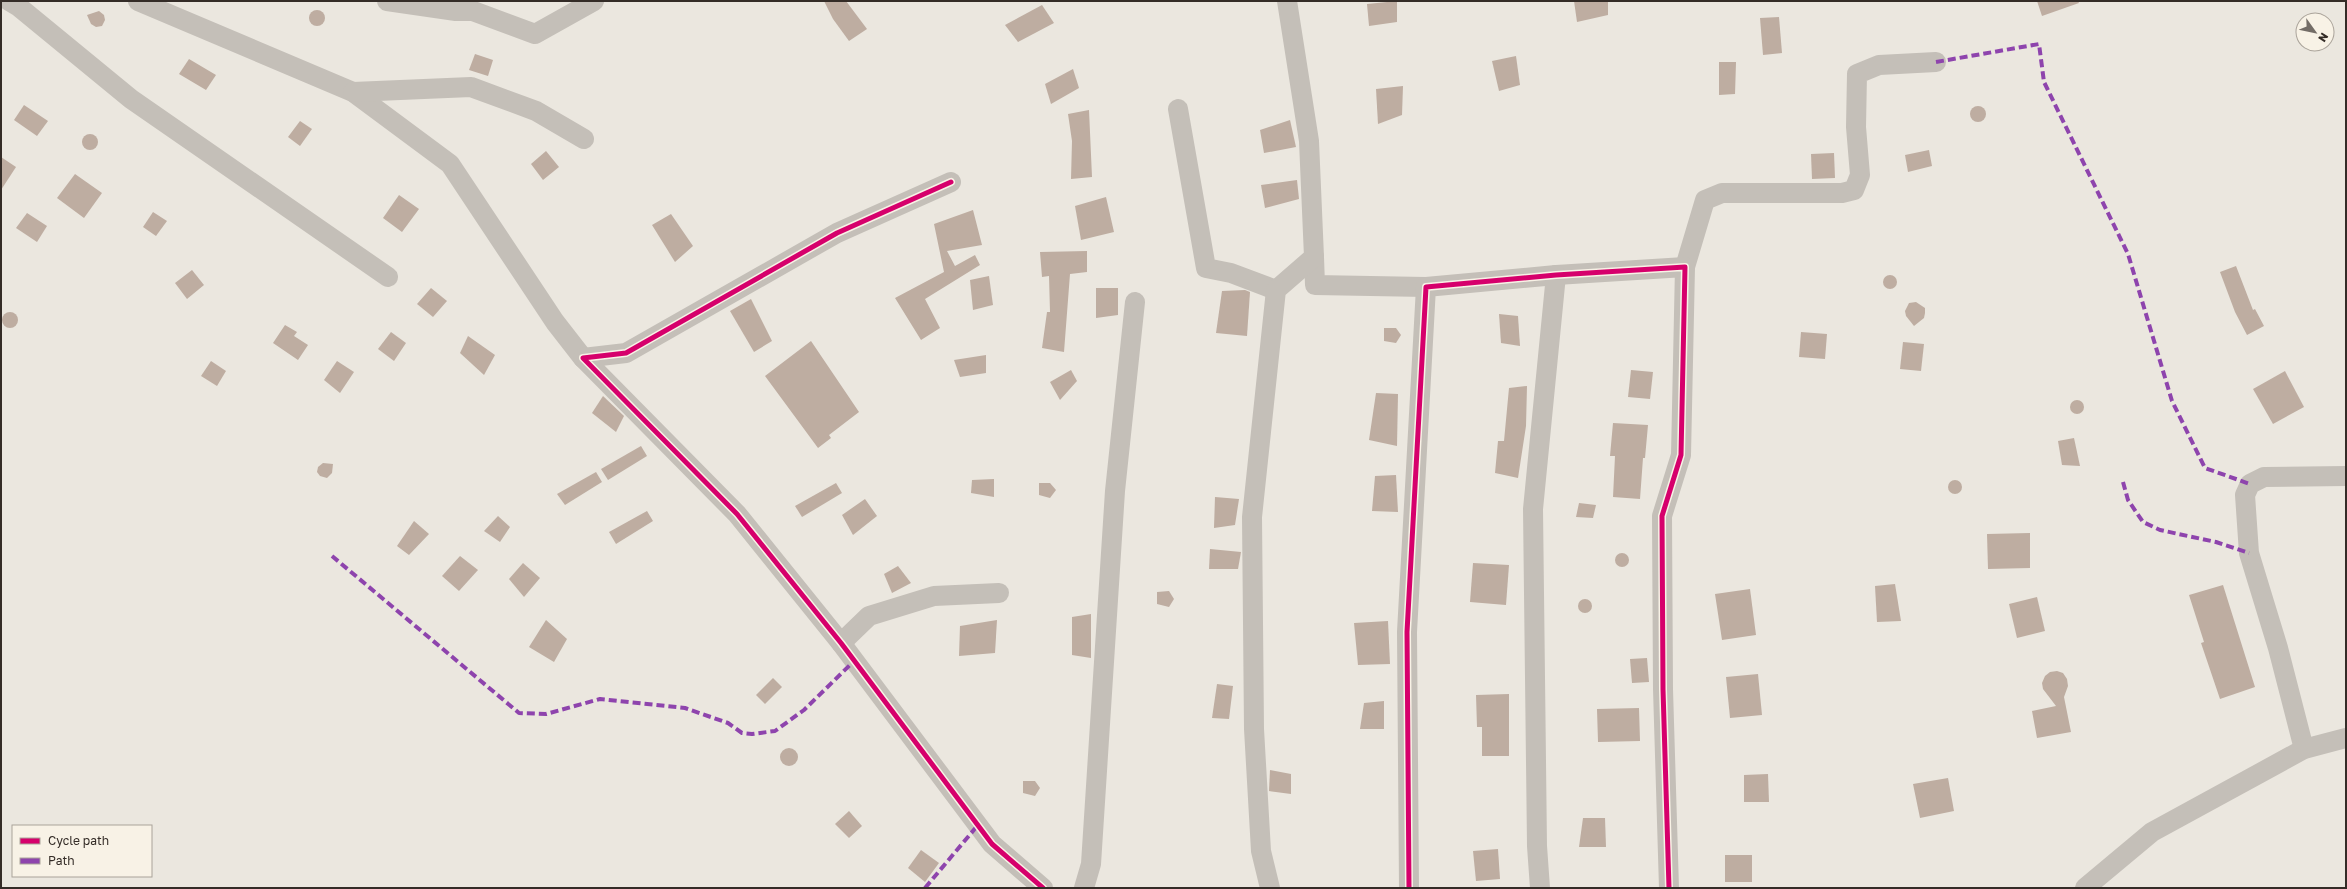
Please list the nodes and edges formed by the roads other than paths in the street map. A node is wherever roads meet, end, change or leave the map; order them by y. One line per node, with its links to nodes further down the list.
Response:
1 (9, 1): 15 (street)
2 (138, 1): 8 (street)
3 (387, 1): 6 (street)
4 (594, 1): 6 (street)
5 (1287, 1): 12 (street)
6 (475, 6)
7 (1936, 62): 13 (street)
8 (353, 92): 10 (street); 19 (street)
9 (1178, 109): 17 (street)
10 (584, 139)
11 (951, 182): 19 (street)
12 (1314, 257): 16 (street); 17 (street)
13 (1685, 267): 14 (street); 31 (street)
14 (1556, 275): 16 (street); 30 (street)
15 (388, 278)
16 (1426, 287): 29 (street)
17 (1276, 290): 28 (street)
18 (1135, 302): 27 (street)
19 (583, 358): 20 (street); 23 (street)
20 (634, 391)
21 (2346, 476): 25 (street)
22 (999, 593): 23 (street)
23 (841, 643): 26 (street)
24 (2346, 738): 25 (street)
25 (2304, 749): 32 (street)
26 (1043, 888)
27 (1084, 888)
28 (1270, 888)
29 (1409, 888)
30 (1540, 888)
31 (1669, 888)
32 (2085, 888)

